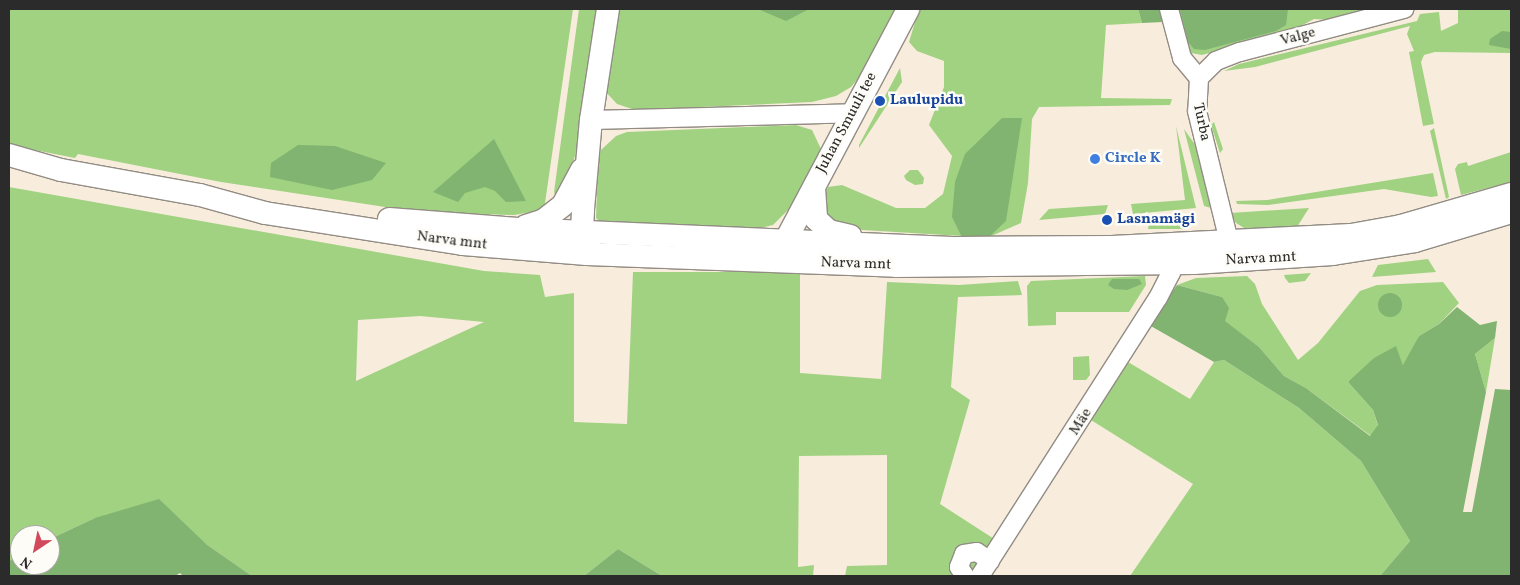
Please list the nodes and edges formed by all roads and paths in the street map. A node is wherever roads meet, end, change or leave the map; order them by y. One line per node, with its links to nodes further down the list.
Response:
1 (608, 9): 7 (main road)
2 (908, 9): 6 (main road, Juhan Smuuli tee)
3 (1169, 9): 5 (street)
4 (1404, 9): 5 (street, Valge)
5 (1199, 78): 20 (street, Turba)
6 (854, 113): 7 (street); 12 (main road, Juhan Smuuli tee)
7 (592, 120): 9 (main road)
8 (9, 155): 10 (main road, Narva mnt)
9 (587, 160): 16 (main road); 17 (main road)
10 (61, 170): 11 (main road, Narva mnt); 14 (main road, Narva mnt)
11 (9, 172)
12 (814, 187): 18 (main road, Juhan Smuuli tee); 19 (main road)
13 (1511, 194): 20 (main road, Narva mnt)
14 (200, 195): 16 (main road, Narva mnt); 22 (main road, Narva mnt)
15 (1511, 212): 20 (main road, Narva mnt)
16 (518, 228): 17 (main road, Narva mnt)
17 (582, 230): 18 (main road, Narva mnt); 22 (main road)
18 (787, 238): 19 (main road, Narva mnt); 23 (main road)
19 (884, 244): 21 (main road, Narva mnt)
20 (1231, 251): 21 (main road, Narva mnt)
21 (1170, 253): 23 (main road, Narva mnt); 24 (street, Mäe)
22 (605, 254): 23 (main road, Narva mnt)
23 (744, 259)
24 (990, 561): 25 (street); 26 (street, Mäe)
25 (965, 576)
26 (980, 576)

